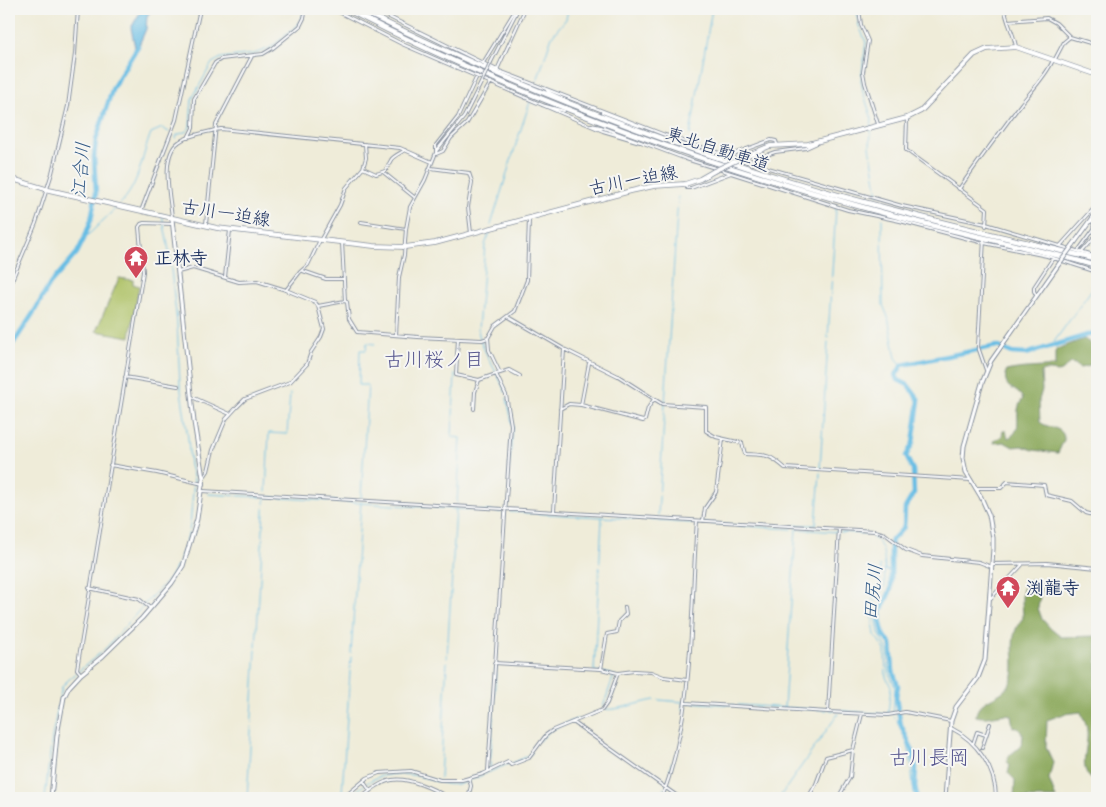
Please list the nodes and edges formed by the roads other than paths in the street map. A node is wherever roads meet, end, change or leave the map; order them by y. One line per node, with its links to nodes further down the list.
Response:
1 (200, 9): 53 (street)
2 (306, 9): 16 (street)
3 (333, 9): 21 (street)
4 (346, 9): 76 (highway, 東北自動車道)
5 (358, 9): 75 (highway, 東北自動車道)
6 (373, 9): 18 (street)
7 (517, 9): 18 (street); 39 (street, bridge)
8 (525, 9): 19 (street)
9 (859, 9): 30 (street)
10 (1005, 9): 12 (street)
11 (78, 10): 50 (street)
12 (1008, 22): 13 (street); 15 (street)
13 (1070, 37): 14 (street); 17 (street)
14 (1097, 45)
15 (1016, 47): 17 (main road, 古川一迫線); 28 (main road, 古川一迫線)
16 (252, 56): 32 (street); 33 (street)
17 (1053, 61): 20 (main road, 古川一迫線); 49 (street)
18 (483, 63): 19 (street)
19 (497, 70): 23 (street)
20 (1097, 75)
21 (477, 76): 22 (street); 39 (street)
22 (491, 82): 25 (street); 39 (street)
23 (546, 88): 24 (street); 26 (street)
24 (568, 101)
25 (540, 104): 27 (street); 29 (street)
26 (600, 110): 31 (street); 31 (street)
27 (564, 111)
28 (907, 118): 30 (main road, 古川一迫線); 49 (street)
29 (585, 124): 35 (street); 35 (street)
30 (874, 125): 34 (main road, 古川一迫線)
31 (642, 126): 40 (street)
32 (216, 130): 33 (street); 36 (street); 61 (street)
33 (188, 138): 56 (street)
34 (820, 141): 37 (main road, 古川一迫線); 42 (street)
35 (640, 142): 46 (street)
36 (364, 144): 38 (street); 43 (street)
37 (778, 145): 40 (street); 48 (main road, 古川一迫線, bridge)
38 (405, 150): 41 (street); 45 (street)
39 (436, 154): 41 (street)
40 (728, 156): 42 (street)
41 (432, 162): 44 (street)
42 (747, 162): 60 (street)
43 (363, 168): 45 (street); 67 (street)
44 (430, 168): 51 (street); 64 (street)
45 (383, 172): 51 (street)
46 (731, 173): 48 (street); 69 (street)
47 (9, 178): 50 (main road)
48 (685, 184): 55 (main road, 古川一迫線)
49 (959, 189): 60 (street)
50 (48, 190): 53 (main road, 古川一迫線); 82 (street)
51 (415, 197): 62 (street)
52 (1097, 205): 70 (street)
53 (140, 211): 56 (main road, 古川一迫線)
54 (1097, 212): 57 (street)
55 (529, 218): 64 (main road, 古川一迫線); 87 (street)
56 (172, 219): 59 (street); 61 (main road, 古川一迫線)
57 (1091, 220): 72 (street); 84 (street, bridge)
58 (361, 222): 62 (street)
59 (173, 224): 78 (street); 96 (street)
60 (986, 225): 70 (street)
61 (206, 226): 63 (main road, 古川一迫線)
62 (406, 229): 71 (street)
63 (230, 230): 67 (main road, 古川一迫線); 80 (street)
64 (470, 233): 71 (main road, 古川一迫線)
65 (1097, 234): 73 (street)
66 (984, 239): 69 (street)
67 (320, 240): 68 (main road, 古川一迫線); 77 (street)
68 (342, 242): 71 (main road, 古川一迫線); 81 (street)
69 (984, 243): 74 (street); 93 (street)
70 (1060, 246): 72 (street)
71 (405, 247): 88 (street)
72 (1078, 251): 73 (street)
73 (1082, 252): 75 (street)
74 (1053, 258): 79 (street); 84 (street)
75 (1097, 259)
76 (1097, 266)
77 (302, 271): 81 (street); 83 (street)
78 (178, 272): 80 (street); 99 (street)
79 (1097, 272)
80 (225, 278): 83 (street)
81 (344, 279): 85 (street)
82 (9, 287)
83 (286, 290): 86 (street)
84 (1036, 295): 93 (street)
85 (345, 301): 86 (street); 88 (street)
86 (318, 306): 104 (street)
87 (509, 317): 89 (street); 91 (street)
88 (396, 335): 90 (street)
89 (488, 338): 90 (street); 94 (street)
90 (458, 339): 97 (street)
91 (564, 349): 92 (street); 103 (street)
92 (589, 362): 100 (street); 101 (street)
93 (986, 370): 108 (street)
94 (498, 373): 95 (street); 97 (street); 112 (street)
95 (520, 376)
96 (124, 377): 98 (street); 106 (street)
97 (479, 380): 102 (street)
98 (178, 386)
99 (192, 398): 104 (street); 107 (street)
100 (654, 399): 101 (street); 105 (street)
101 (581, 404): 103 (street)
102 (474, 409)
103 (560, 409): 113 (street)
104 (230, 414): 107 (street)
105 (723, 438): 108 (street); 116 (street)
106 (110, 465): 109 (street); 121 (street)
107 (203, 478): 109 (street)
108 (971, 480): 110 (street)
109 (202, 484): 111 (street)
110 (977, 488): 114 (street); 119 (street)
111 (202, 491): 112 (street); 124 (street)
112 (504, 509): 113 (street); 125 (street)
113 (554, 512): 115 (street)
114 (1097, 516)
115 (697, 521): 116 (street); 129 (street)
116 (702, 521): 117 (street)
117 (839, 529): 119 (street); 131 (street)
118 (1022, 565): 119 (street); 120 (street); 122 (street)
119 (992, 566): 122 (street)
120 (1097, 568)
121 (89, 588): 124 (street); 128 (street)
122 (989, 599): 133 (street)
123 (625, 606): 126 (street)
124 (151, 608): 128 (street)
125 (496, 663): 126 (street); 141 (street)
126 (601, 669): 127 (street)
127 (618, 672): 129 (street); 134 (street)
128 (81, 674): 146 (street)
129 (687, 680): 130 (street)
130 (686, 703): 131 (street); 144 (street)
131 (828, 712): 132 (street)
132 (862, 714): 133 (street); 140 (street)
133 (951, 721): 136 (street)
134 (573, 722): 141 (street); 144 (street)
135 (990, 724): 137 (street)
136 (950, 728): 138 (street); 155 (street)
137 (987, 735): 138 (street); 139 (street)
138 (973, 744): 156 (street)
139 (982, 748)
140 (853, 750): 153 (street); 154 (street)
141 (488, 771): 142 (street)
142 (469, 778): 143 (street); 150 (street)
143 (364, 782): 145 (street); 147 (street)
144 (666, 789): 151 (street); 152 (street)
145 (370, 791): 148 (street); 149 (street)
146 (51, 798)
147 (343, 798)
148 (361, 798)
149 (448, 798)
150 (468, 798)
151 (662, 798)
152 (680, 798)
153 (808, 798)
154 (838, 798)
155 (945, 798)
156 (996, 798)

